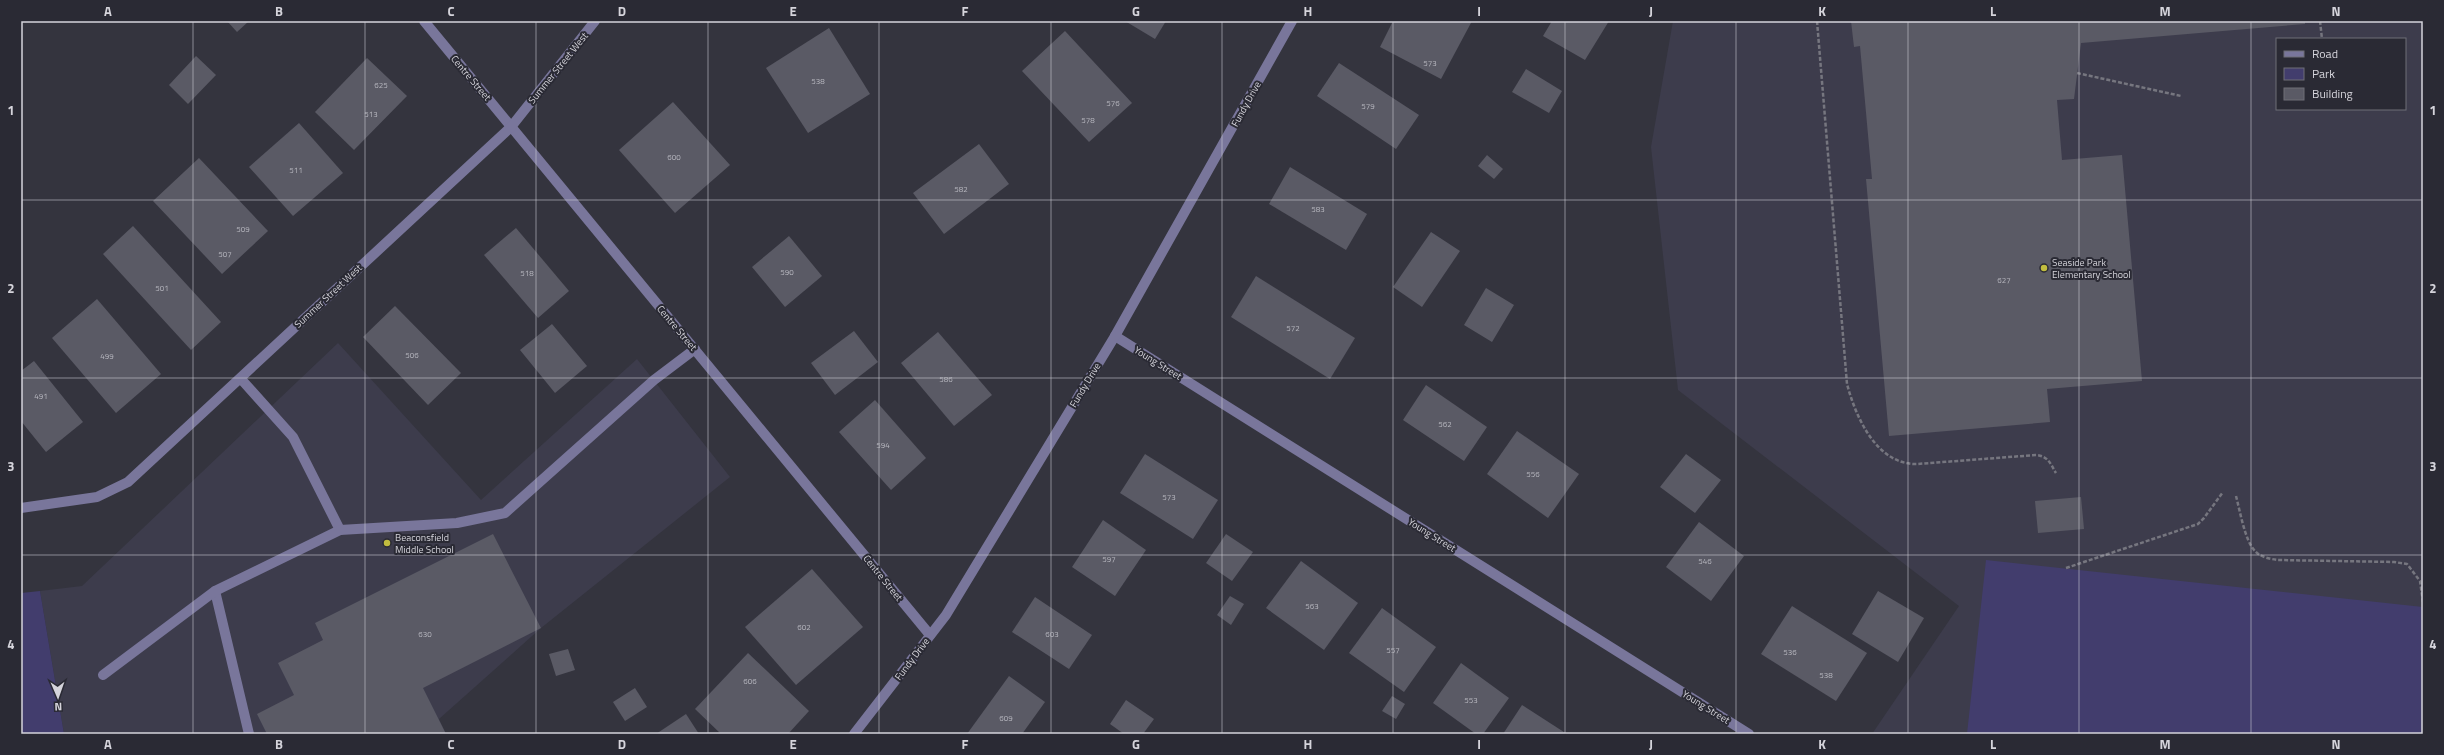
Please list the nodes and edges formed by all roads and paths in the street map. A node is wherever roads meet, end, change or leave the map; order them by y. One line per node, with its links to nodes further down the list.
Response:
1 (424, 21): 9 (street, Centre Street)
2 (595, 21): 9 (street, Summer Street West)
3 (1292, 21): 10 (street, Fundy Drive)
4 (1817, 21): 13 (path)
5 (2320, 21): 6 (path)
6 (2322, 38)
7 (2077, 73): 8 (path)
8 (2181, 96)
9 (511, 127): 11 (street, Centre Street); 12 (street, Summer Street West)
10 (1116, 336): 21 (street, Fundy Drive); 25 (street, Young Street)
11 (695, 349): 17 (street); 21 (street, Centre Street)
12 (240, 378): 16 (street, Summer Street West); 17 (street)
13 (2056, 473)
14 (2223, 492): 18 (path)
15 (2236, 496): 20 (path)
16 (21, 508)
17 (340, 530): 19 (street)
18 (2066, 568)
19 (215, 592): 22 (street); 23 (street)
20 (2423, 602)
21 (930, 634): 24 (street, Fundy Drive)
22 (102, 675)
23 (249, 734)
24 (854, 734)
25 (1749, 734)

